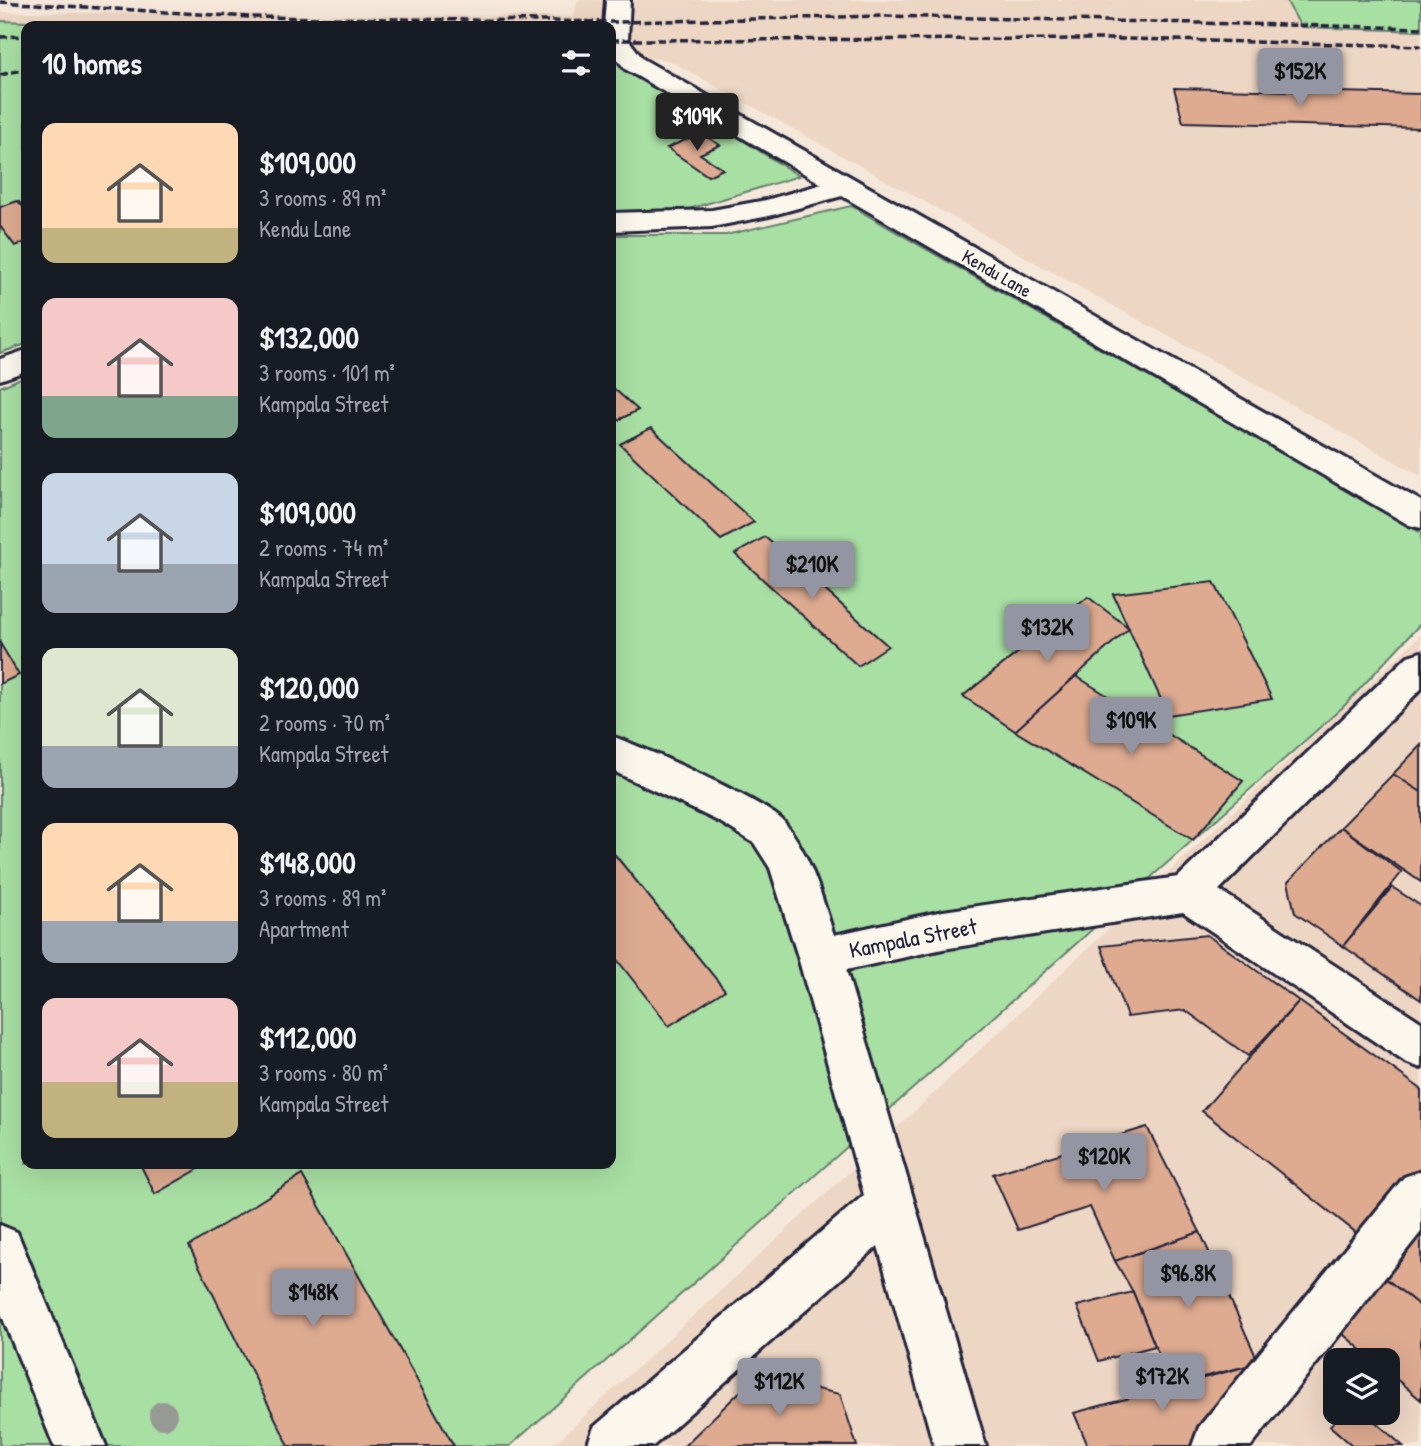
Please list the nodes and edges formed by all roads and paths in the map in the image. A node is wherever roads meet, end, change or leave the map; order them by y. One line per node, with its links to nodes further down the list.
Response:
1 (618, 0): 2 (street, Kendu Lane)
2 (616, 27)
3 (616, 41): 4 (street, Kendu Lane)
4 (845, 186): 5 (street); 8 (street, Kendu Lane)
5 (616, 222)
6 (21, 362): 7 (street)
7 (0, 370)
8 (1421, 516)
9 (1421, 666): 11 (street)
10 (616, 754): 12 (street)
11 (1189, 893): 12 (street, Kampala Street); 13 (street)
12 (820, 957): 15 (street, Kampala Street)
13 (1421, 1047)
14 (1421, 1194): 20 (street)
15 (892, 1202): 18 (street); 19 (street, Kampala Street)
16 (0, 1249): 17 (street)
17 (80, 1446)
18 (613, 1446)
19 (960, 1446)
20 (1218, 1446)

